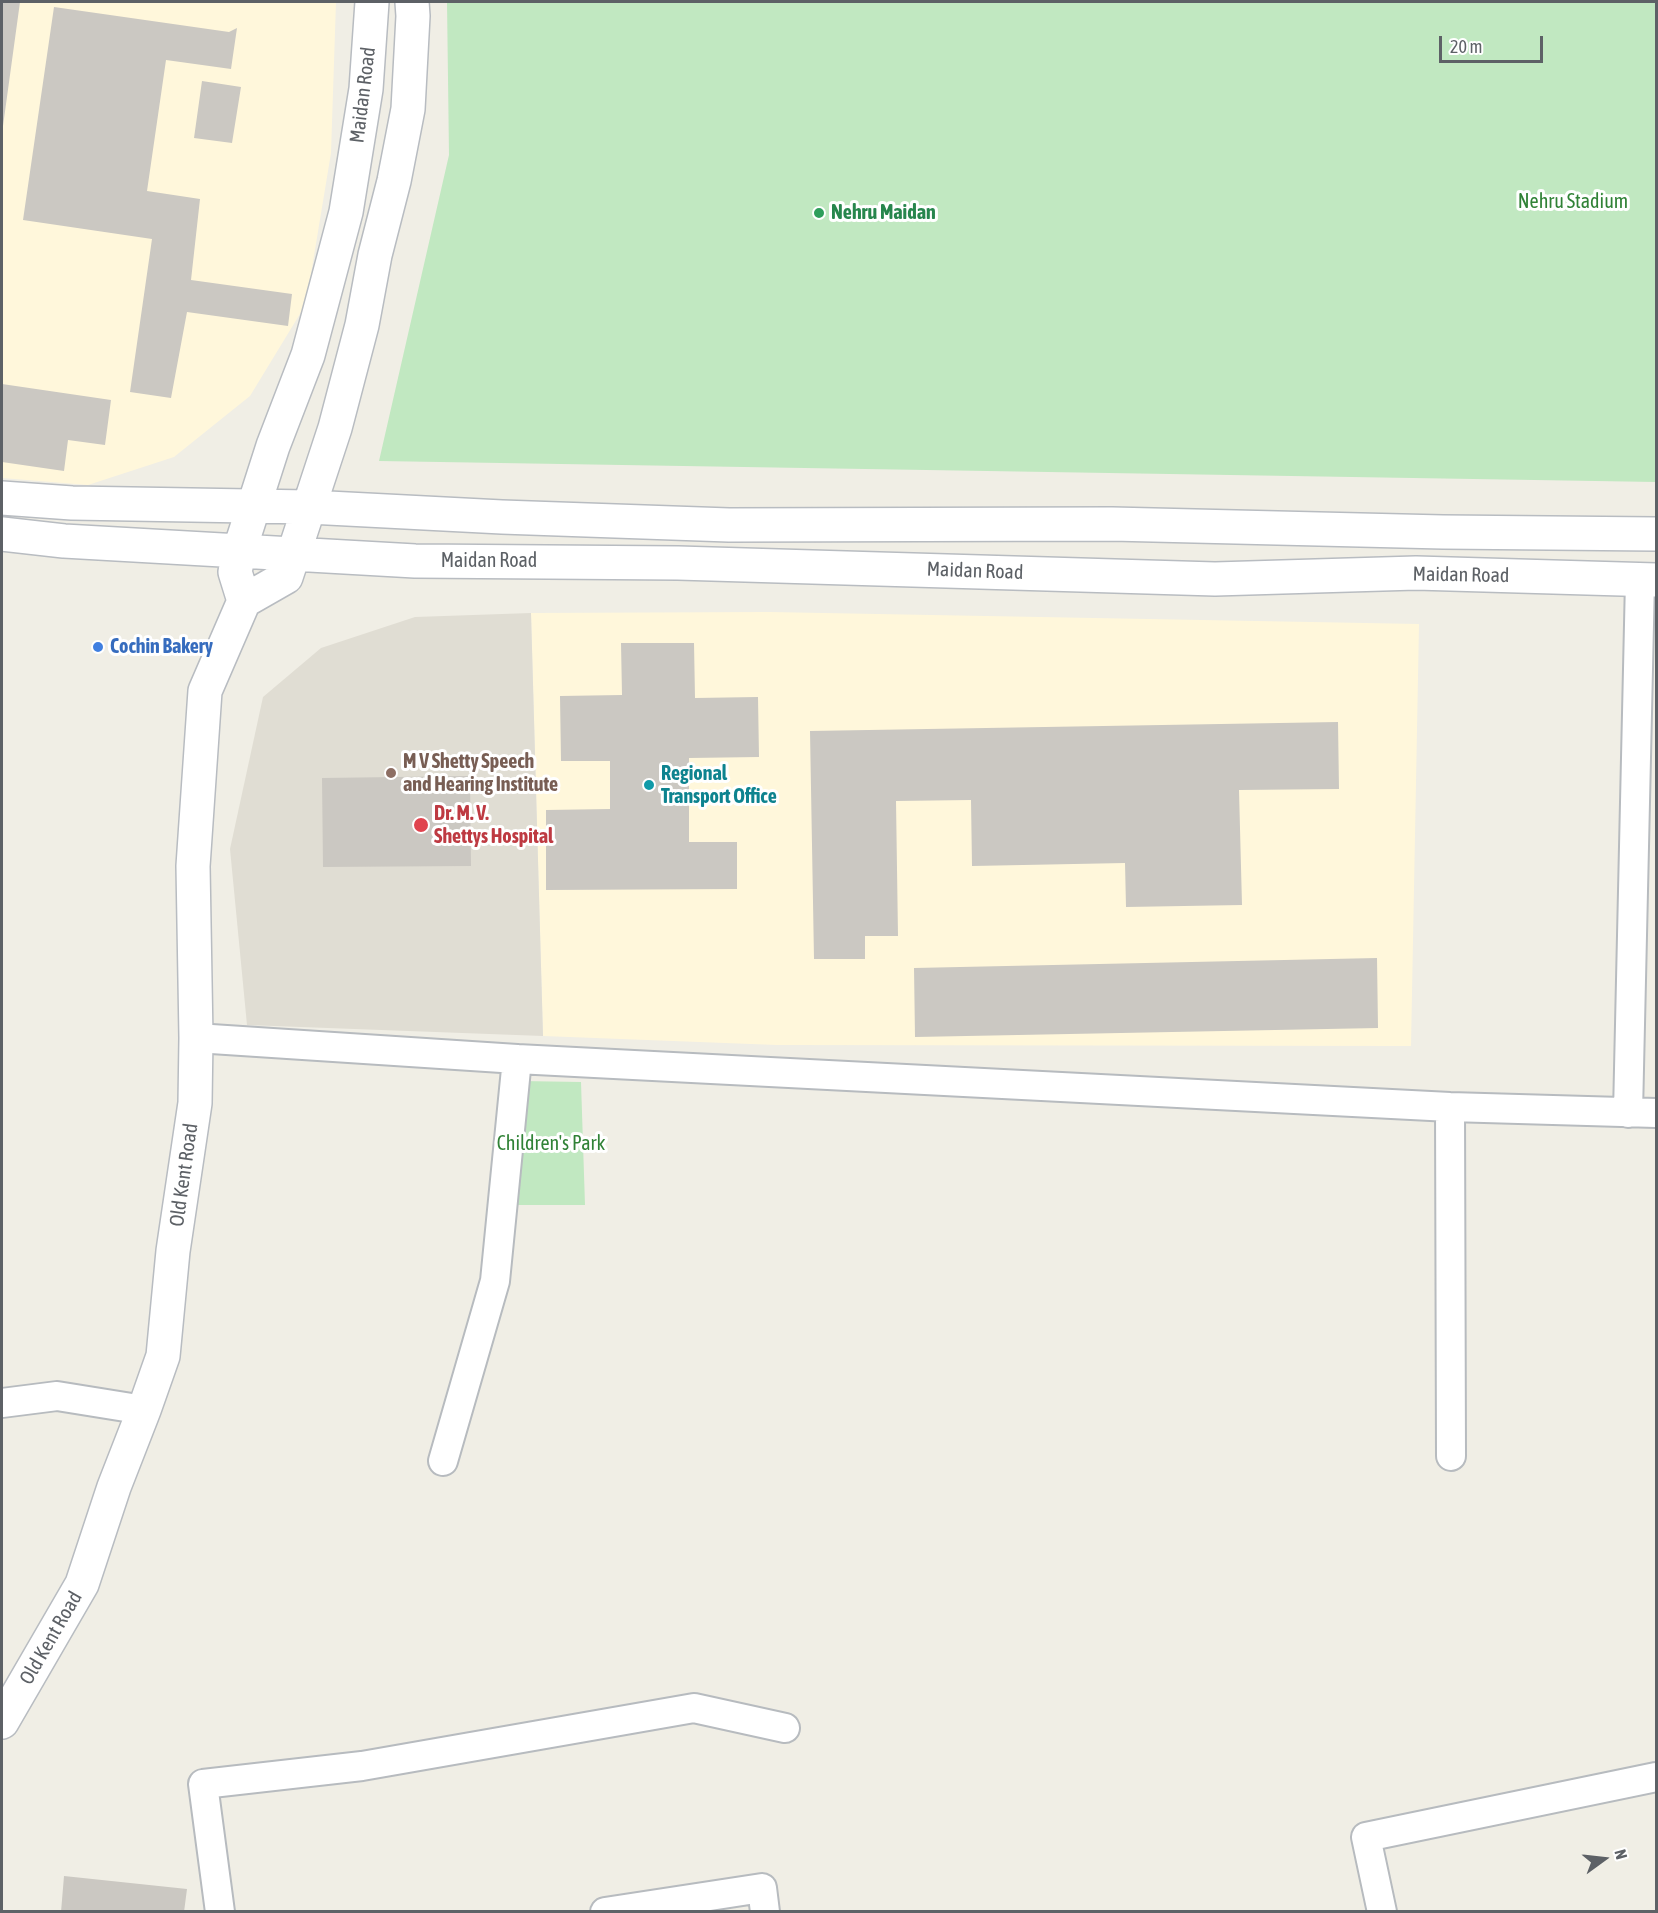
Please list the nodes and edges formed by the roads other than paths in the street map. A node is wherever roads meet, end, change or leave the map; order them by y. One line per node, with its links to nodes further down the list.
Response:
1 (372, 2): 4 (main road, Maidan Road)
2 (412, 2): 5 (main road)
3 (2, 498): 4 (main road)
4 (253, 507): 5 (main road); 8 (main road, Maidan Road)
5 (309, 507): 7 (main road); 9 (main road)
6 (2, 534): 8 (main road, Maidan Road)
7 (1656, 534)
8 (239, 552): 9 (main road, Maidan Road); 11 (main road, Maidan Road)
9 (293, 555): 10 (main road, Maidan Road); 11 (main road)
10 (1648, 580): 15 (street)
11 (244, 601): 12 (main road, Old Kent Road)
12 (196, 1038): 13 (street); 18 (main road, Old Kent Road)
13 (517, 1059): 14 (street); 20 (street)
14 (1450, 1107): 15 (street); 19 (street)
15 (1628, 1113): 16 (street)
16 (1656, 1113)
17 (2, 1403): 18 (street)
18 (144, 1410): 21 (main road, Old Kent Road)
19 (1451, 1456)
20 (443, 1461)
21 (2, 1722)
22 (785, 1728): 24 (street)
23 (1656, 1777): 27 (street)
24 (220, 1911)
25 (605, 1911): 26 (street)
26 (765, 1911)
27 (1382, 1911)

